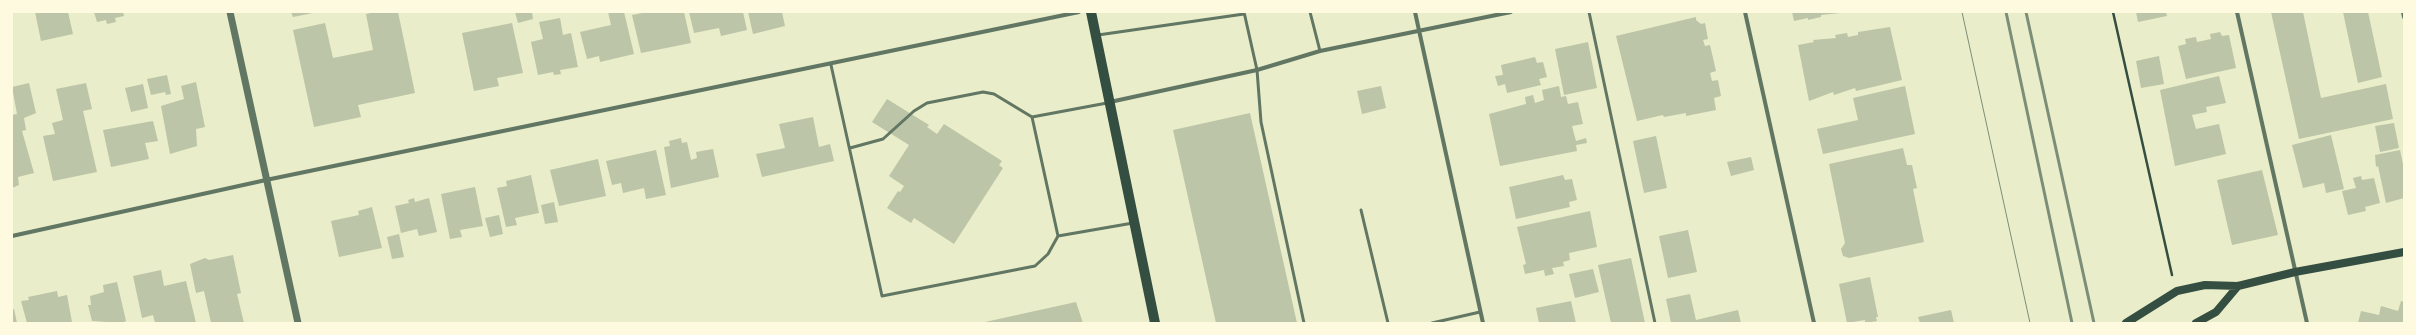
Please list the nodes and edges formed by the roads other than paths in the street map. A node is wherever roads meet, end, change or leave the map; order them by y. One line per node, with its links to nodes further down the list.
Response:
1 (230, 12): 21 (street)
2 (1079, 12): 16 (street)
3 (1092, 12): 14 (main road)
4 (1310, 12): 15 (lane)
5 (1415, 12): 13 (street)
6 (1511, 12): 13 (street)
7 (1588, 12): 36 (lane)
8 (1745, 12): 37 (street)
9 (2237, 12): 27 (street)
10 (2403, 12): 12 (street)
11 (1244, 13): 14 (lane); 17 (lane)
12 (2404, 17)
13 (1419, 30): 15 (street); 29 (street)
14 (1097, 35): 18 (main road)
15 (1320, 51): 17 (street)
16 (831, 65): 20 (lane); 21 (street)
17 (1257, 70): 18 (street); 32 (lane)
18 (1110, 102): 19 (lane); 23 (main road)
19 (1032, 117): 20 (lane); 25 (lane)
20 (850, 148): 25 (lane)
21 (266, 180): 24 (street); 30 (street)
22 (1361, 210): 33 (lane)
23 (1136, 222): 25 (lane); 31 (main road)
24 (12, 236)
25 (1058, 236)
26 (2404, 252): 27 (main road)
27 (2295, 272): 28 (main road); 40 (street)
28 (2238, 286): 38 (main road); 39 (main road)
29 (1480, 312): 34 (lane); 35 (street)
30 (298, 323)
31 (1155, 323)
32 (1304, 323)
33 (1388, 323)
34 (1432, 323)
35 (1483, 323)
36 (1655, 323)
37 (1814, 323)
38 (2126, 323)
39 (2196, 323)
40 (2307, 323)

